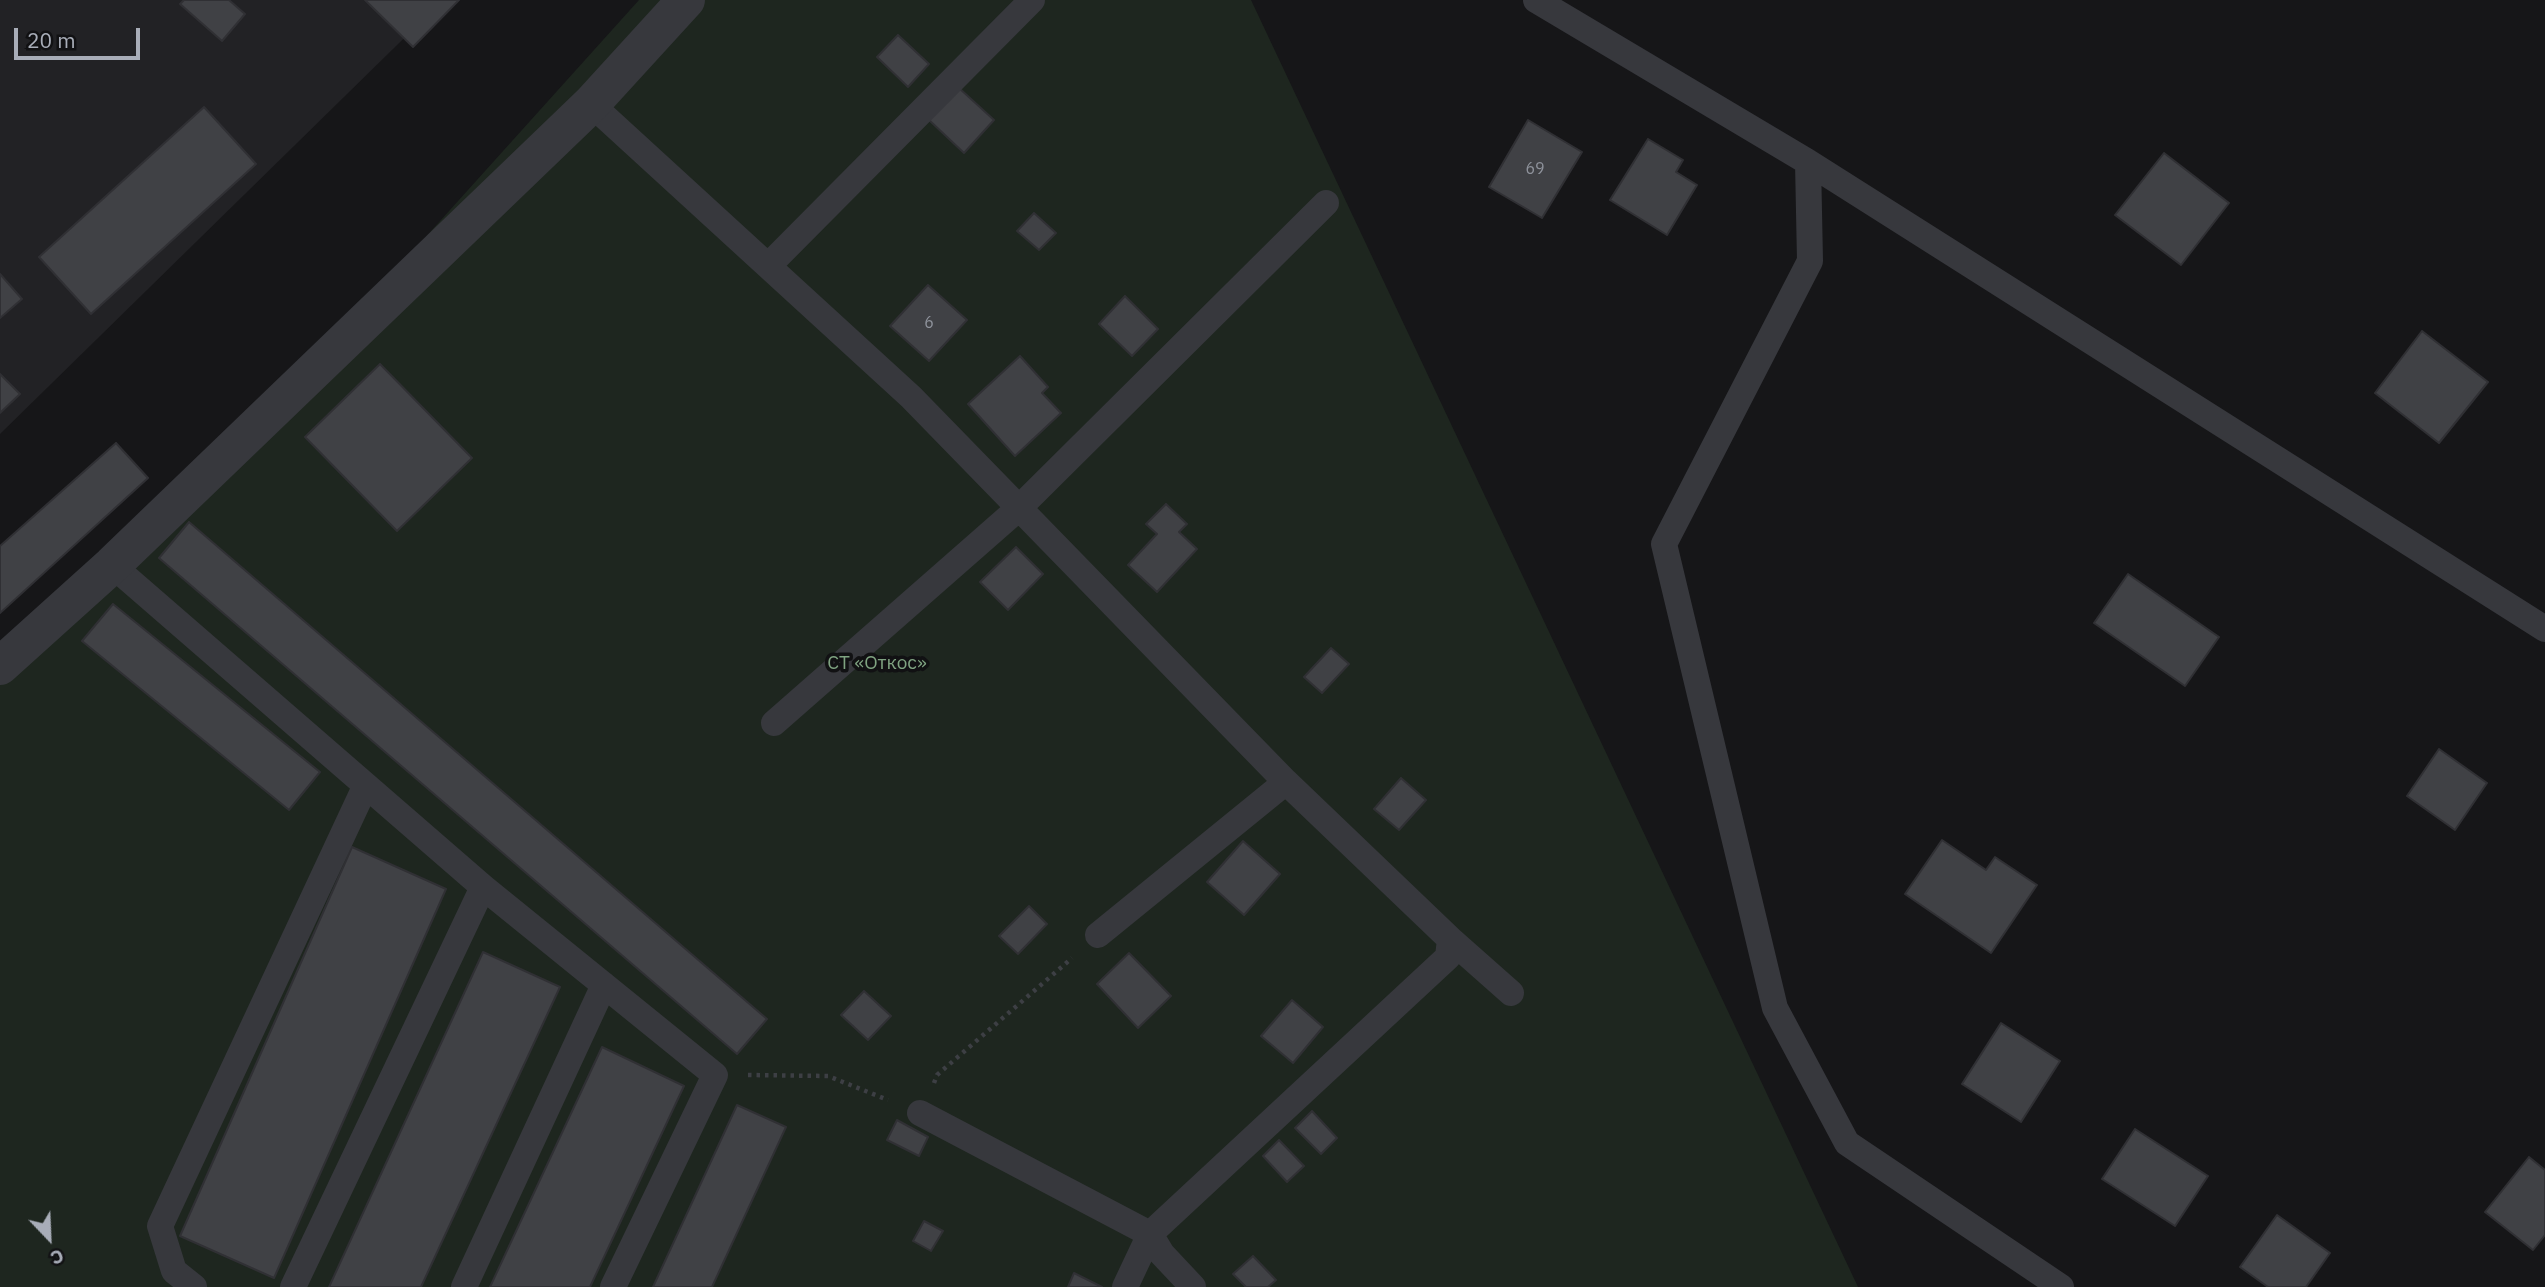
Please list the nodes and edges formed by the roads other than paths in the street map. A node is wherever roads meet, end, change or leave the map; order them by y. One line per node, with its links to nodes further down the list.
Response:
1 (686, 0): 4 (street)
2 (1032, 0): 7 (lane)
3 (1536, 0): 5 (lane)
4 (591, 104): 7 (lane); 9 (street)
5 (1808, 162): 10 (lane); 28 (lane)
6 (1326, 203): 8 (lane)
7 (768, 266): 8 (lane)
8 (1019, 508): 12 (lane); 13 (lane)
9 (112, 565): 11 (street); 14 (lane)
10 (2545, 629)
11 (0, 666)
12 (774, 723)
13 (1286, 782): 16 (lane); 17 (lane)
14 (365, 787): 15 (lane); 22 (lane)
15 (483, 887): 18 (lane); 23 (lane)
16 (1098, 935)
17 (1450, 939): 19 (lane); 21 (lane)
18 (604, 985): 24 (lane); 25 (lane)
19 (1511, 993)
20 (920, 1114): 21 (lane)
21 (1150, 1234): 26 (lane); 27 (lane)
22 (194, 1287)
23 (293, 1287)
24 (464, 1287)
25 (613, 1287)
26 (1125, 1287)
27 (1193, 1287)
28 (2061, 1287)

